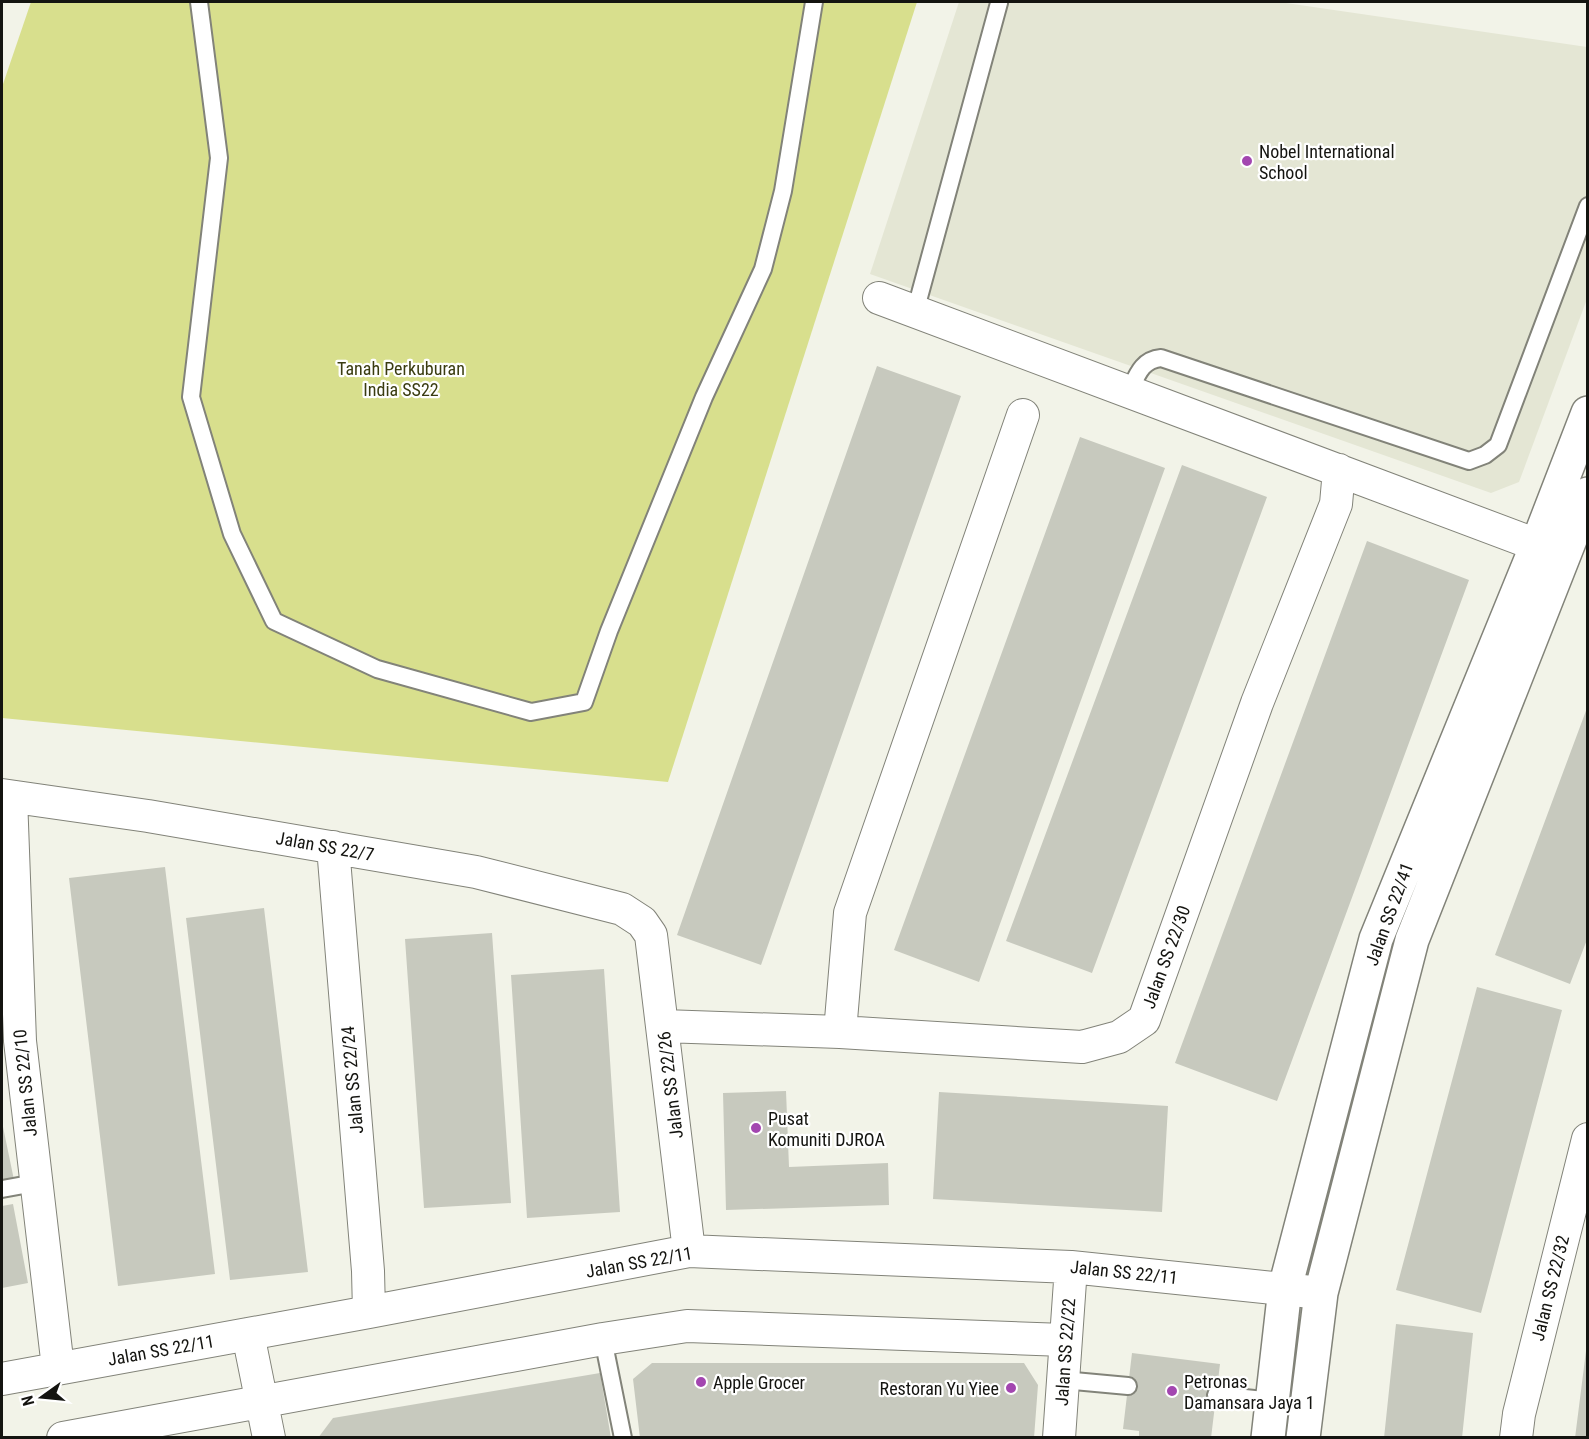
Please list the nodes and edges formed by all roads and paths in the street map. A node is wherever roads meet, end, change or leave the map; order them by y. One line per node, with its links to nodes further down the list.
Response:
1 (199, 2): 2 (lane)
2 (814, 2)
3 (999, 3): 6 (lane)
4 (1587, 206): 7 (lane)
5 (879, 298): 6 (street)
6 (915, 312): 7 (street)
7 (1129, 392): 10 (street)
8 (1587, 413): 12 (street, Jalan SS 22/41)
9 (1023, 415): 17 (street)
10 (1339, 470): 12 (street); 17 (street, Jalan SS 22/30)
11 (1587, 494): 25 (street, Jalan SS 22/41)
12 (1537, 544): 24 (street, Jalan SS 22/41)
13 (6, 796): 14 (street, Jalan SS 22/7); 18 (street, Jalan SS 22/10)
14 (333, 847): 15 (street, Jalan SS 22/7); 26 (street, Jalan SS 22/24)
15 (642, 922): 16 (street, Jalan SS 22/26)
16 (663, 1026): 17 (street, Jalan SS 22/30); 22 (street, Jalan SS 22/26)
17 (840, 1032)
18 (11, 1043): 20 (street, Jalan SS 22/10)
19 (1587, 1139): 43 (street, Jalan SS 22/32)
20 (35, 1183): 21 (lane); 30 (street, Jalan SS 22/10)
21 (2, 1189)
22 (689, 1251): 23 (street, Jalan SS 22/11); 26 (street, Jalan SS 22/11)
23 (1071, 1267): 24 (street, Jalan SS 22/11); 29 (street, Jalan SS 22/22)
24 (1285, 1288): 25 (street, Jalan SS 22/11); 36 (street, Jalan SS 22/41)
25 (1321, 1293): 42 (street, Jalan SS 22/41)
26 (369, 1312): 27 (street, Jalan SS 22/11)
27 (248, 1334): 30 (street, Jalan SS 22/11); 35 (street)
28 (603, 1339): 29 (street); 35 (street); 39 (lane)
29 (1064, 1340): 32 (street, Jalan SS 22/22)
30 (58, 1368): 31 (street, Jalan SS 22/11)
31 (2, 1379)
32 (1063, 1380): 33 (lane); 40 (street, Jalan SS 22/22)
33 (1128, 1386)
34 (1216, 1395): 36 (lane)
35 (262, 1401): 37 (street); 38 (street)
36 (1273, 1401): 41 (street, Jalan SS 22/41)
37 (63, 1437)
38 (269, 1437)
39 (623, 1437)
40 (1059, 1437)
41 (1268, 1437)
42 (1304, 1437)
43 (1516, 1437)

